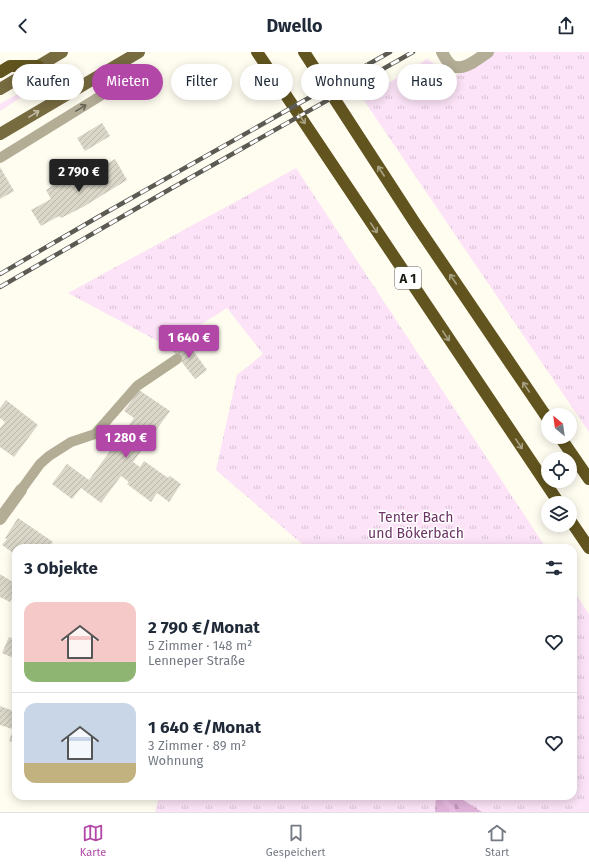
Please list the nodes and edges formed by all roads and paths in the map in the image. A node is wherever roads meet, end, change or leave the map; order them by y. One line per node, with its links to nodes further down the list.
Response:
1 (62, 52): 7 (main road)
2 (139, 52): 8 (main road)
3 (257, 52): 22 (highway, A 1, one-way to 22)
4 (304, 52): 18 (highway, A 1, one-way to 4)
5 (442, 52): 6 (street)
6 (488, 52)
7 (41, 64)
8 (119, 64)
9 (12, 66): 10 (highway)
10 (0, 72)
11 (92, 80): 15 (main road, one-way to 11)
12 (12, 82): 13 (main road)
13 (0, 89)
14 (94, 100): 16 (lane, one-way to 14)
15 (0, 134)
16 (0, 158)
17 (177, 359): 21 (lane)
18 (541, 409)
19 (565, 444): 20 (highway)
20 (589, 479)
21 (21, 490): 23 (street)
22 (554, 496)
23 (0, 519)
24 (577, 530): 25 (highway)
25 (589, 548)

